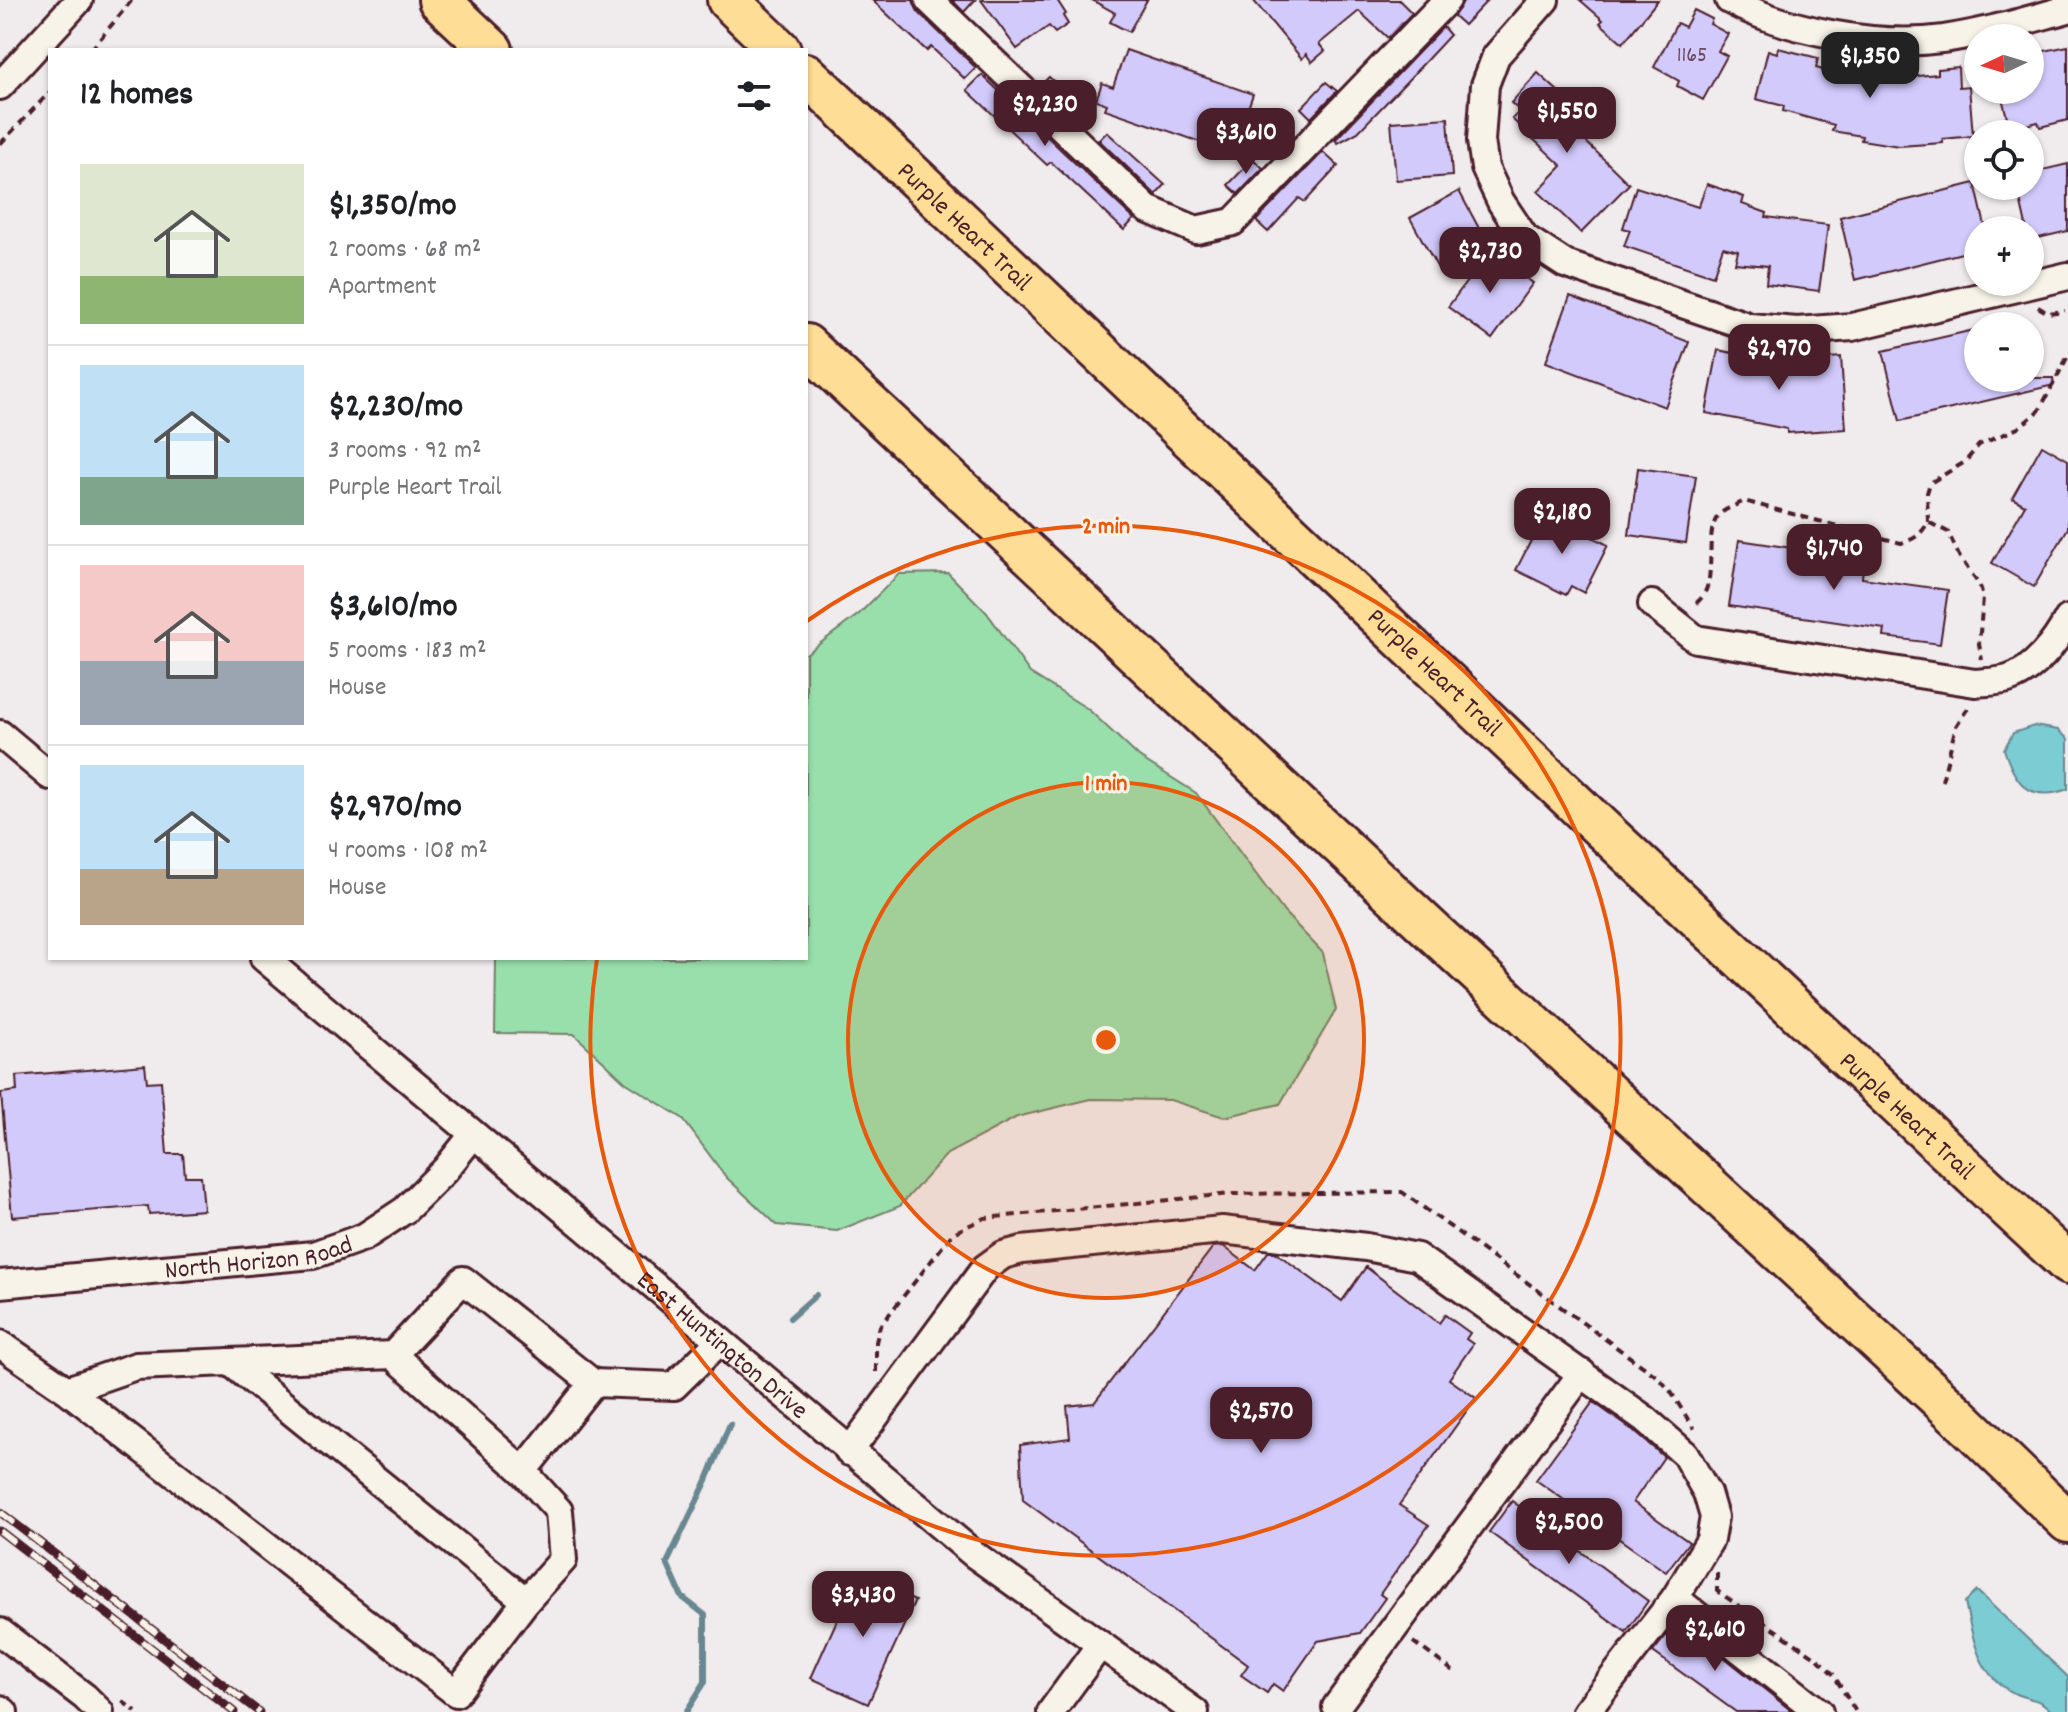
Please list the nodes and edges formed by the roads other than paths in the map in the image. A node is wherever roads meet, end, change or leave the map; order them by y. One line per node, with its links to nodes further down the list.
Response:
1 (79, 0): 12 (street)
2 (439, 0): 9 (highway)
3 (728, 0): 10 (highway)
4 (929, 0): 5 (street)
5 (1447, 0)
6 (1545, 0): 13 (street)
7 (1729, 0): 8 (street)
8 (2068, 9)
9 (490, 48)
10 (778, 48)
11 (808, 76): 21 (highway, Purple Heart Trail)
12 (0, 86)
13 (2068, 276)
14 (808, 347): 32 (highway)
15 (1652, 604): 16 (street)
16 (2068, 619)
17 (0, 734): 18 (street)
18 (48, 774)
19 (266, 960): 20 (street, East Huntington Drive)
20 (473, 1135): 22 (street, North Horizon Road); 23 (street, East Huntington Drive)
21 (2068, 1264)
22 (0, 1284)
23 (720, 1341): 28 (street); 30 (street, East Huntington Drive)
24 (0, 1344): 29 (street)
25 (393, 1355): 26 (street); 28 (street); 31 (street)
26 (230, 1362): 29 (street); 34 (street)
27 (1582, 1373): 30 (street); 33 (street); 37 (street)
28 (593, 1383): 31 (street)
29 (67, 1390): 34 (street)
30 (849, 1452): 36 (street, East Huntington Drive)
31 (523, 1471): 34 (street)
32 (2068, 1522)
33 (1675, 1598): 41 (street); 42 (street)
34 (526, 1601)
35 (0, 1632): 38 (street)
36 (1100, 1645): 39 (street); 40 (street, East Huntington Drive)
37 (1336, 1707)
38 (100, 1712)
39 (1051, 1712)
40 (1195, 1712)
41 (1586, 1712)
42 (1819, 1712)

